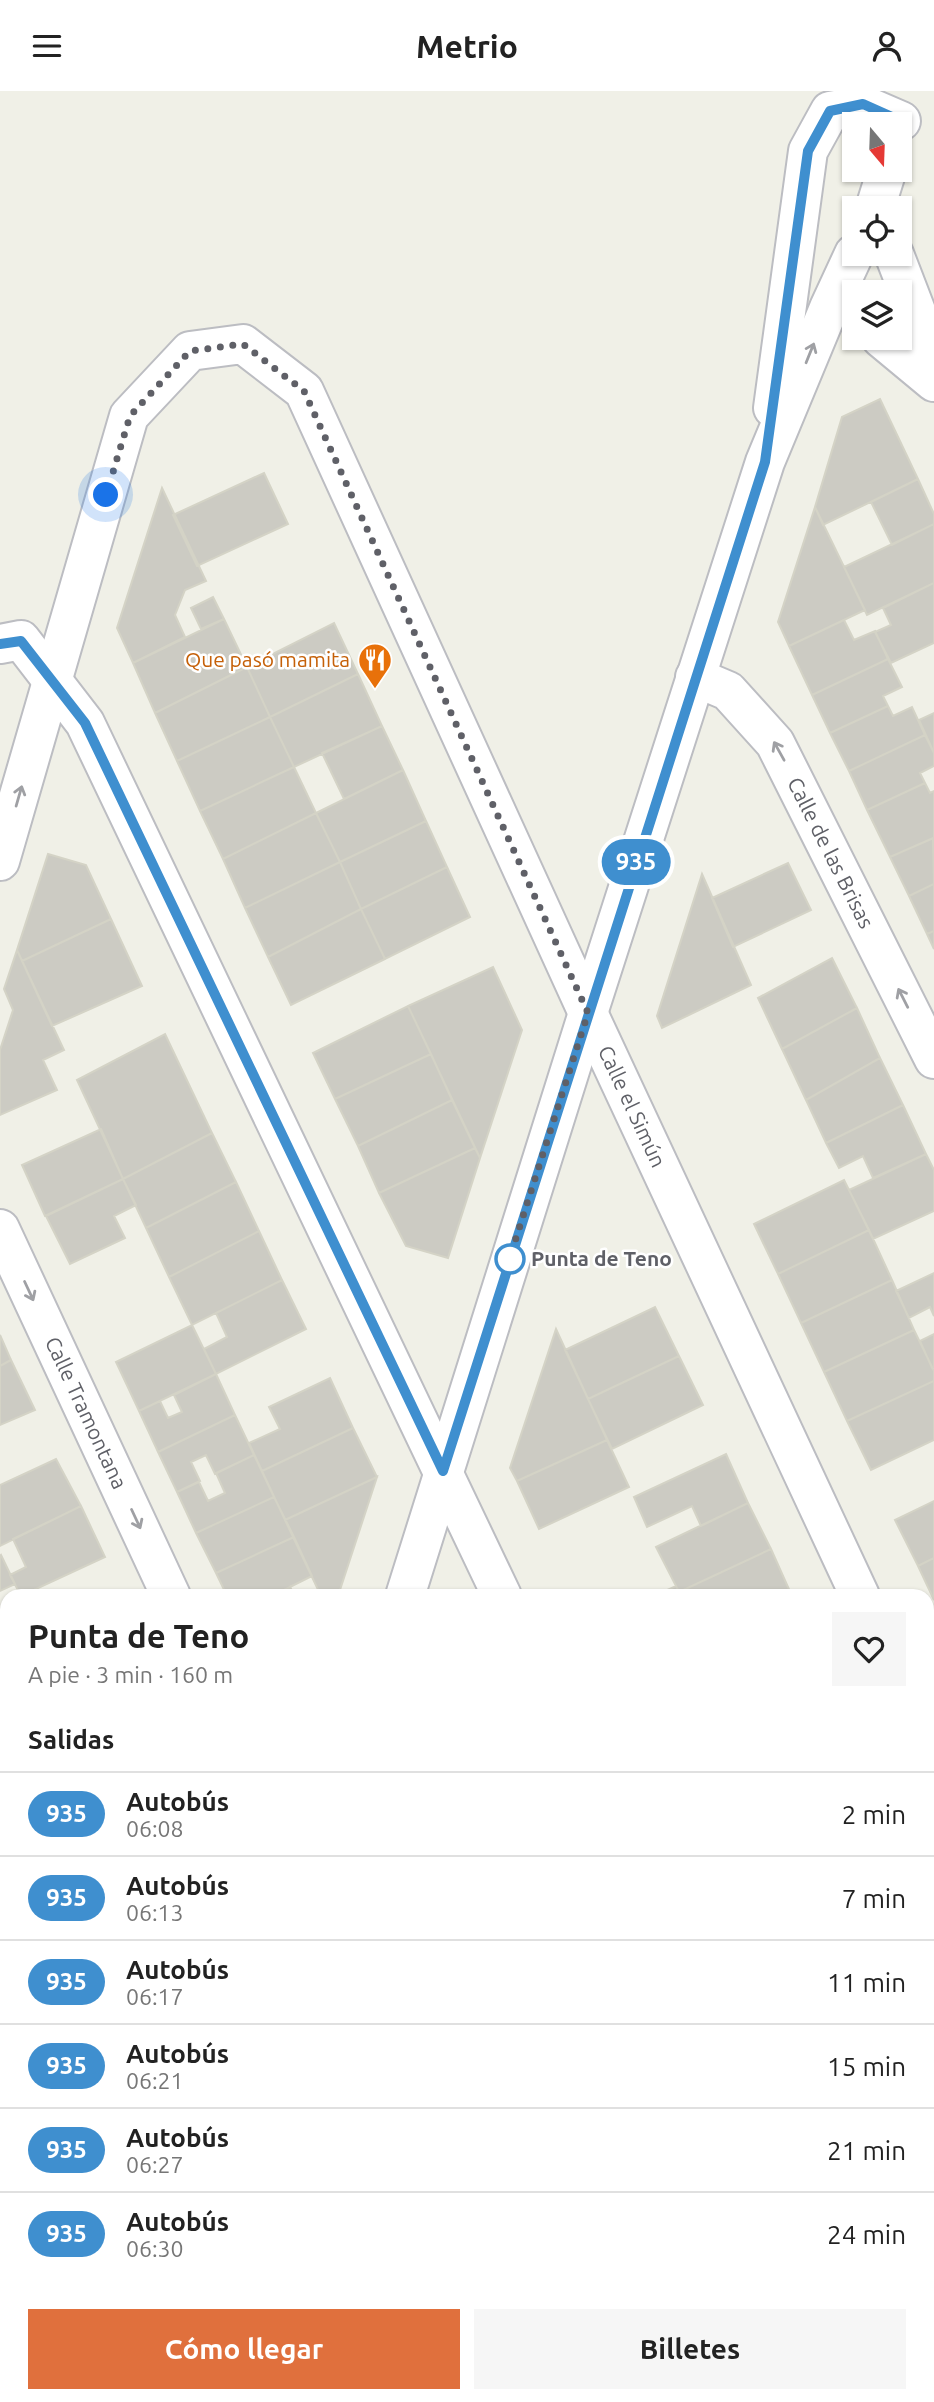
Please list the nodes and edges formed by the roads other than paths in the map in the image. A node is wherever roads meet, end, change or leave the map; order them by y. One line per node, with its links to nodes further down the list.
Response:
1 (831, 98): 2 (street); 3 (street)
2 (902, 112)
3 (802, 192): 6 (street); 10 (street)
4 (851, 266): 6 (street)
5 (899, 266): 8 (street)
6 (841, 315): 10 (street, one-way to 6)
7 (895, 350): 9 (street)
8 (934, 358)
9 (934, 383)
10 (765, 462): 12 (street)
11 (0, 644): 13 (street)
12 (695, 677): 15 (street); 16 (street, Calle de las Brisas, one-way to 12)
13 (51, 680): 14 (street, one-way to 13); 15 (street, Calle el Simún); 18 (street)
14 (0, 861)
15 (588, 1013): 18 (street); 22 (street, Calle el Simún)
16 (934, 1059)
17 (0, 1229): 19 (street, Calle Tramontana, one-way to 19)
18 (443, 1471): 20 (street); 21 (street)
19 (169, 1589)
20 (407, 1589)
21 (499, 1589)
22 (857, 1589)

